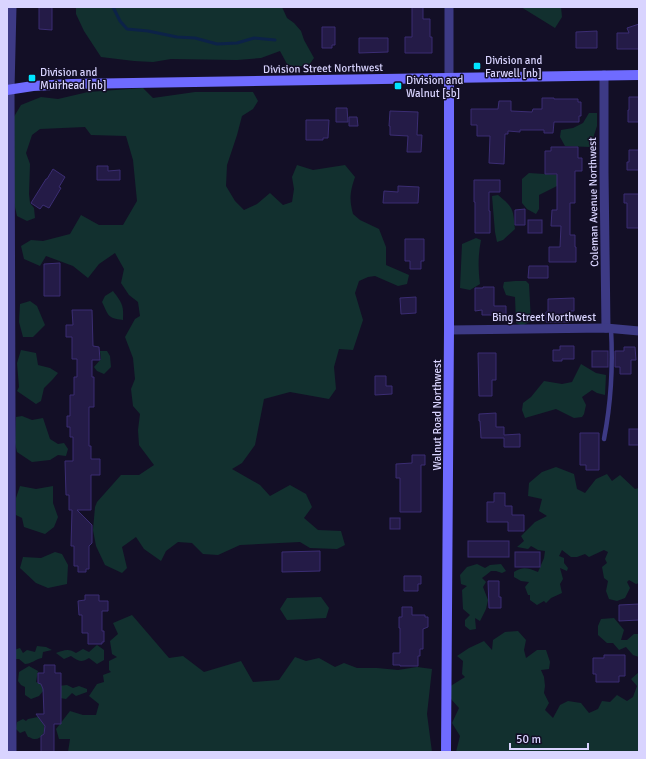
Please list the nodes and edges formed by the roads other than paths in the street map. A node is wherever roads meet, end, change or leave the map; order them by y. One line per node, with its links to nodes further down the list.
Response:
1 (12, 7): 6 (street)
2 (449, 7): 5 (street)
3 (604, 75): 4 (street, Division Street Northwest); 5 (street, Division Street Northwest); 7 (street, Coleman Avenue Northwest)
4 (639, 75)
5 (449, 78): 6 (street, Division Street Northwest); 8 (street, Walnut Road Northwest)
6 (8, 90): 11 (street)
7 (609, 328): 8 (street, Bing Street Northwest); 9 (street, Bing Street Northwest); 10 (lane)
8 (450, 330): 14 (street, Walnut Road Northwest)
9 (639, 331)
10 (604, 439)
11 (9, 473): 12 (street)
12 (9, 680): 13 (street)
13 (12, 752)
14 (446, 752)

